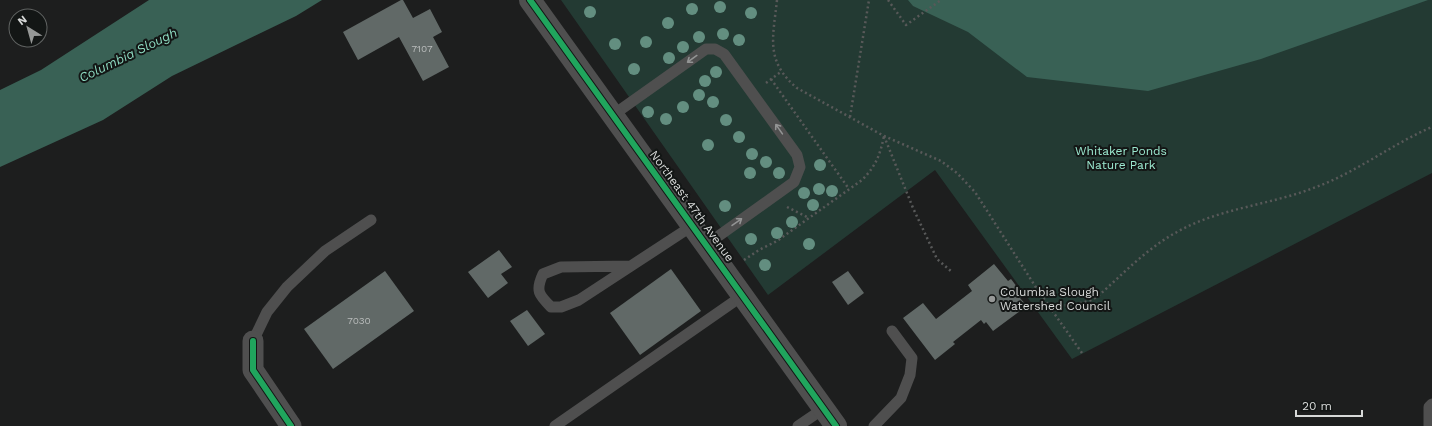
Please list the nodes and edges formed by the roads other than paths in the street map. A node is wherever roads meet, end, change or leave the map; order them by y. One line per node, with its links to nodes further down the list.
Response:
1 (530, 0): 2 (street, Northeast 47th Avenue)
2 (613, 116): 4 (street, Northeast 47th Avenue); 5 (lane, one-way to 2)
3 (371, 220): 9 (lane)
4 (692, 226): 5 (street, Northeast 47th Avenue); 6 (lane)
5 (706, 245): 7 (street, Northeast 47th Avenue)
6 (630, 266): 6 (lane)
7 (742, 296): 11 (street, Northeast 47th Avenue); 13 (lane)
8 (892, 331): 16 (lane)
9 (253, 341): 12 (street)
10 (1432, 404): 17 (lane)
11 (823, 409): 14 (lane); 15 (street, Northeast 47th Avenue)
12 (291, 426)
13 (555, 426)
14 (798, 426)
15 (836, 426)
16 (874, 426)
17 (1429, 426)

